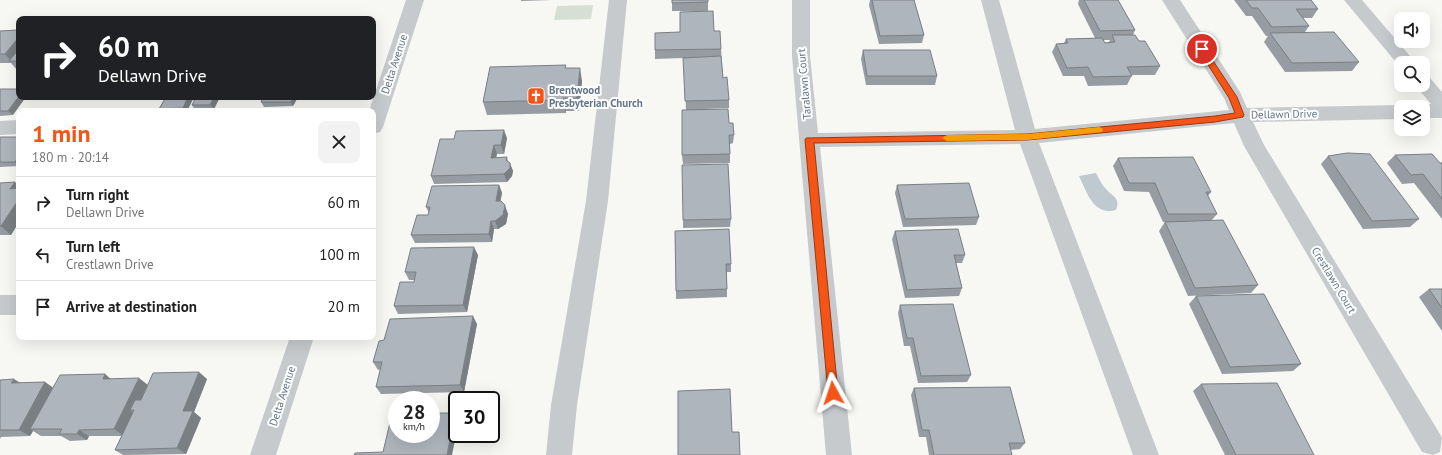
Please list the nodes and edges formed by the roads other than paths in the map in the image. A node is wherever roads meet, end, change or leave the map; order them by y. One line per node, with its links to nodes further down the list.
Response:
1 (415, 0): 14 (street, Delta Avenue)
2 (618, 0): 24 (street)
3 (801, 0): 18 (street, Taralawn Court)
4 (990, 0): 17 (street)
5 (1171, 0): 13 (street, Crestlawn Court)
6 (1354, 0): 7 (street)
7 (1401, 56)
8 (1430, 90): 9 (street)
9 (1442, 104)
10 (1430, 111): 11 (street)
11 (1442, 111)
12 (1394, 112): 13 (street, Dellawn Drive)
13 (1240, 115): 17 (street, Dellawn Drive); 22 (street, Crestlawn Court)
14 (376, 116)
15 (16, 127): 16 (street)
16 (0, 128)
17 (1027, 137): 18 (street, Dellawn Drive); 26 (street)
18 (809, 140): 25 (street, Taralawn Court)
19 (0, 305): 20 (street)
20 (16, 305)
21 (301, 340): 23 (street, Delta Avenue)
22 (1431, 443)
23 (263, 455)
24 (559, 455)
25 (839, 455)
26 (1146, 455)

